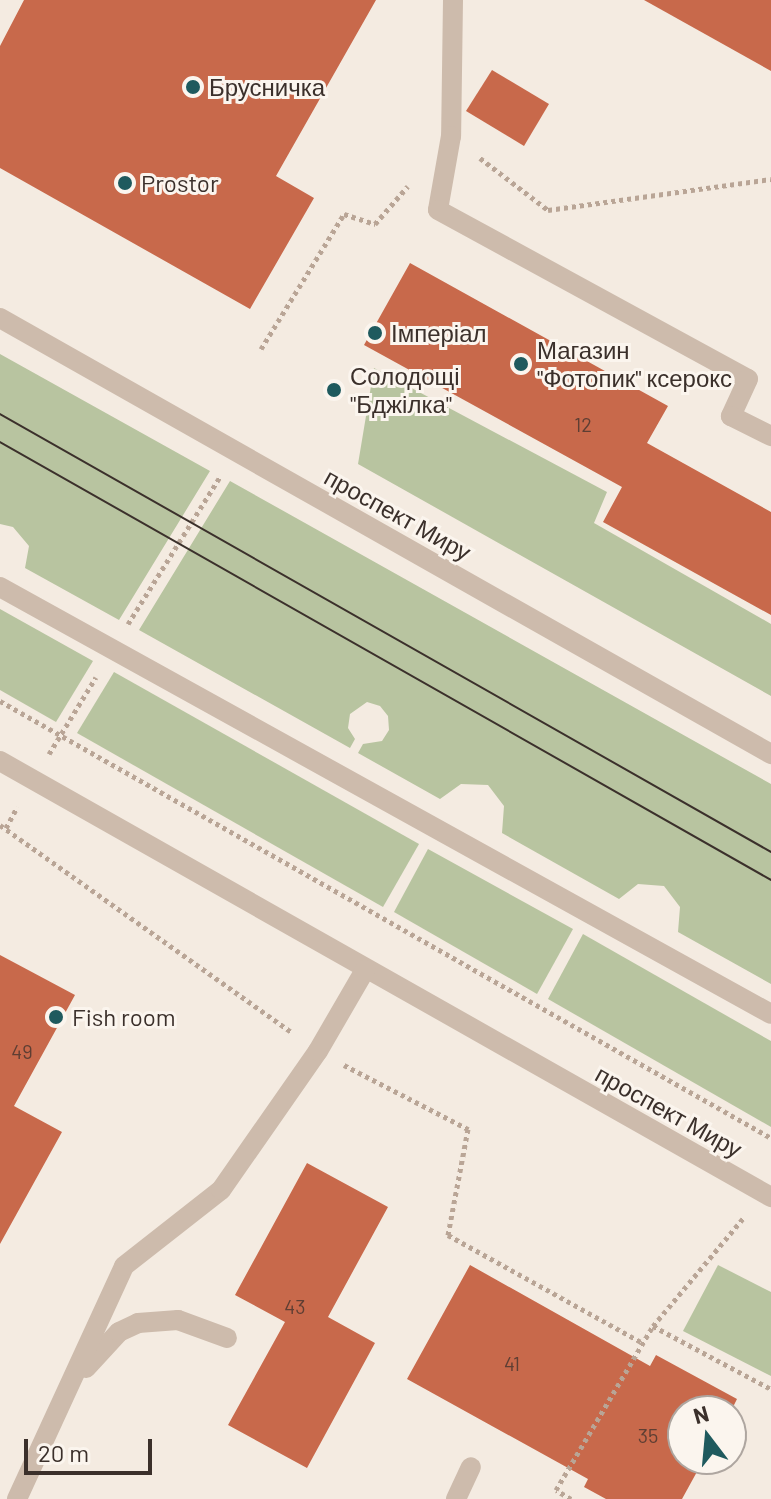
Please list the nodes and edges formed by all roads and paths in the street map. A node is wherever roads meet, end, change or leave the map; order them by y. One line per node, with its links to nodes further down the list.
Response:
1 (453, 0): 2 (street)
2 (451, 136): 3 (path); 7 (street)
3 (771, 179)
4 (413, 180): 6 (path)
5 (0, 318): 10 (street, проспект Миру)
6 (261, 349)
7 (771, 436)
8 (0, 587): 13 (street)
9 (0, 701): 14 (path)
10 (771, 754)
11 (0, 761): 12 (street, проспект Миру)
12 (365, 970): 15 (street, проспект Миру); 19 (street)
13 (771, 1014)
14 (771, 1138)
15 (767, 1195): 16 (path)
16 (653, 1326): 18 (path); 23 (path)
17 (227, 1338): 19 (street)
18 (771, 1389)
19 (64, 1397): 21 (street)
20 (471, 1467): 22 (street)
21 (24, 1496)
22 (456, 1499)
23 (571, 1499)

